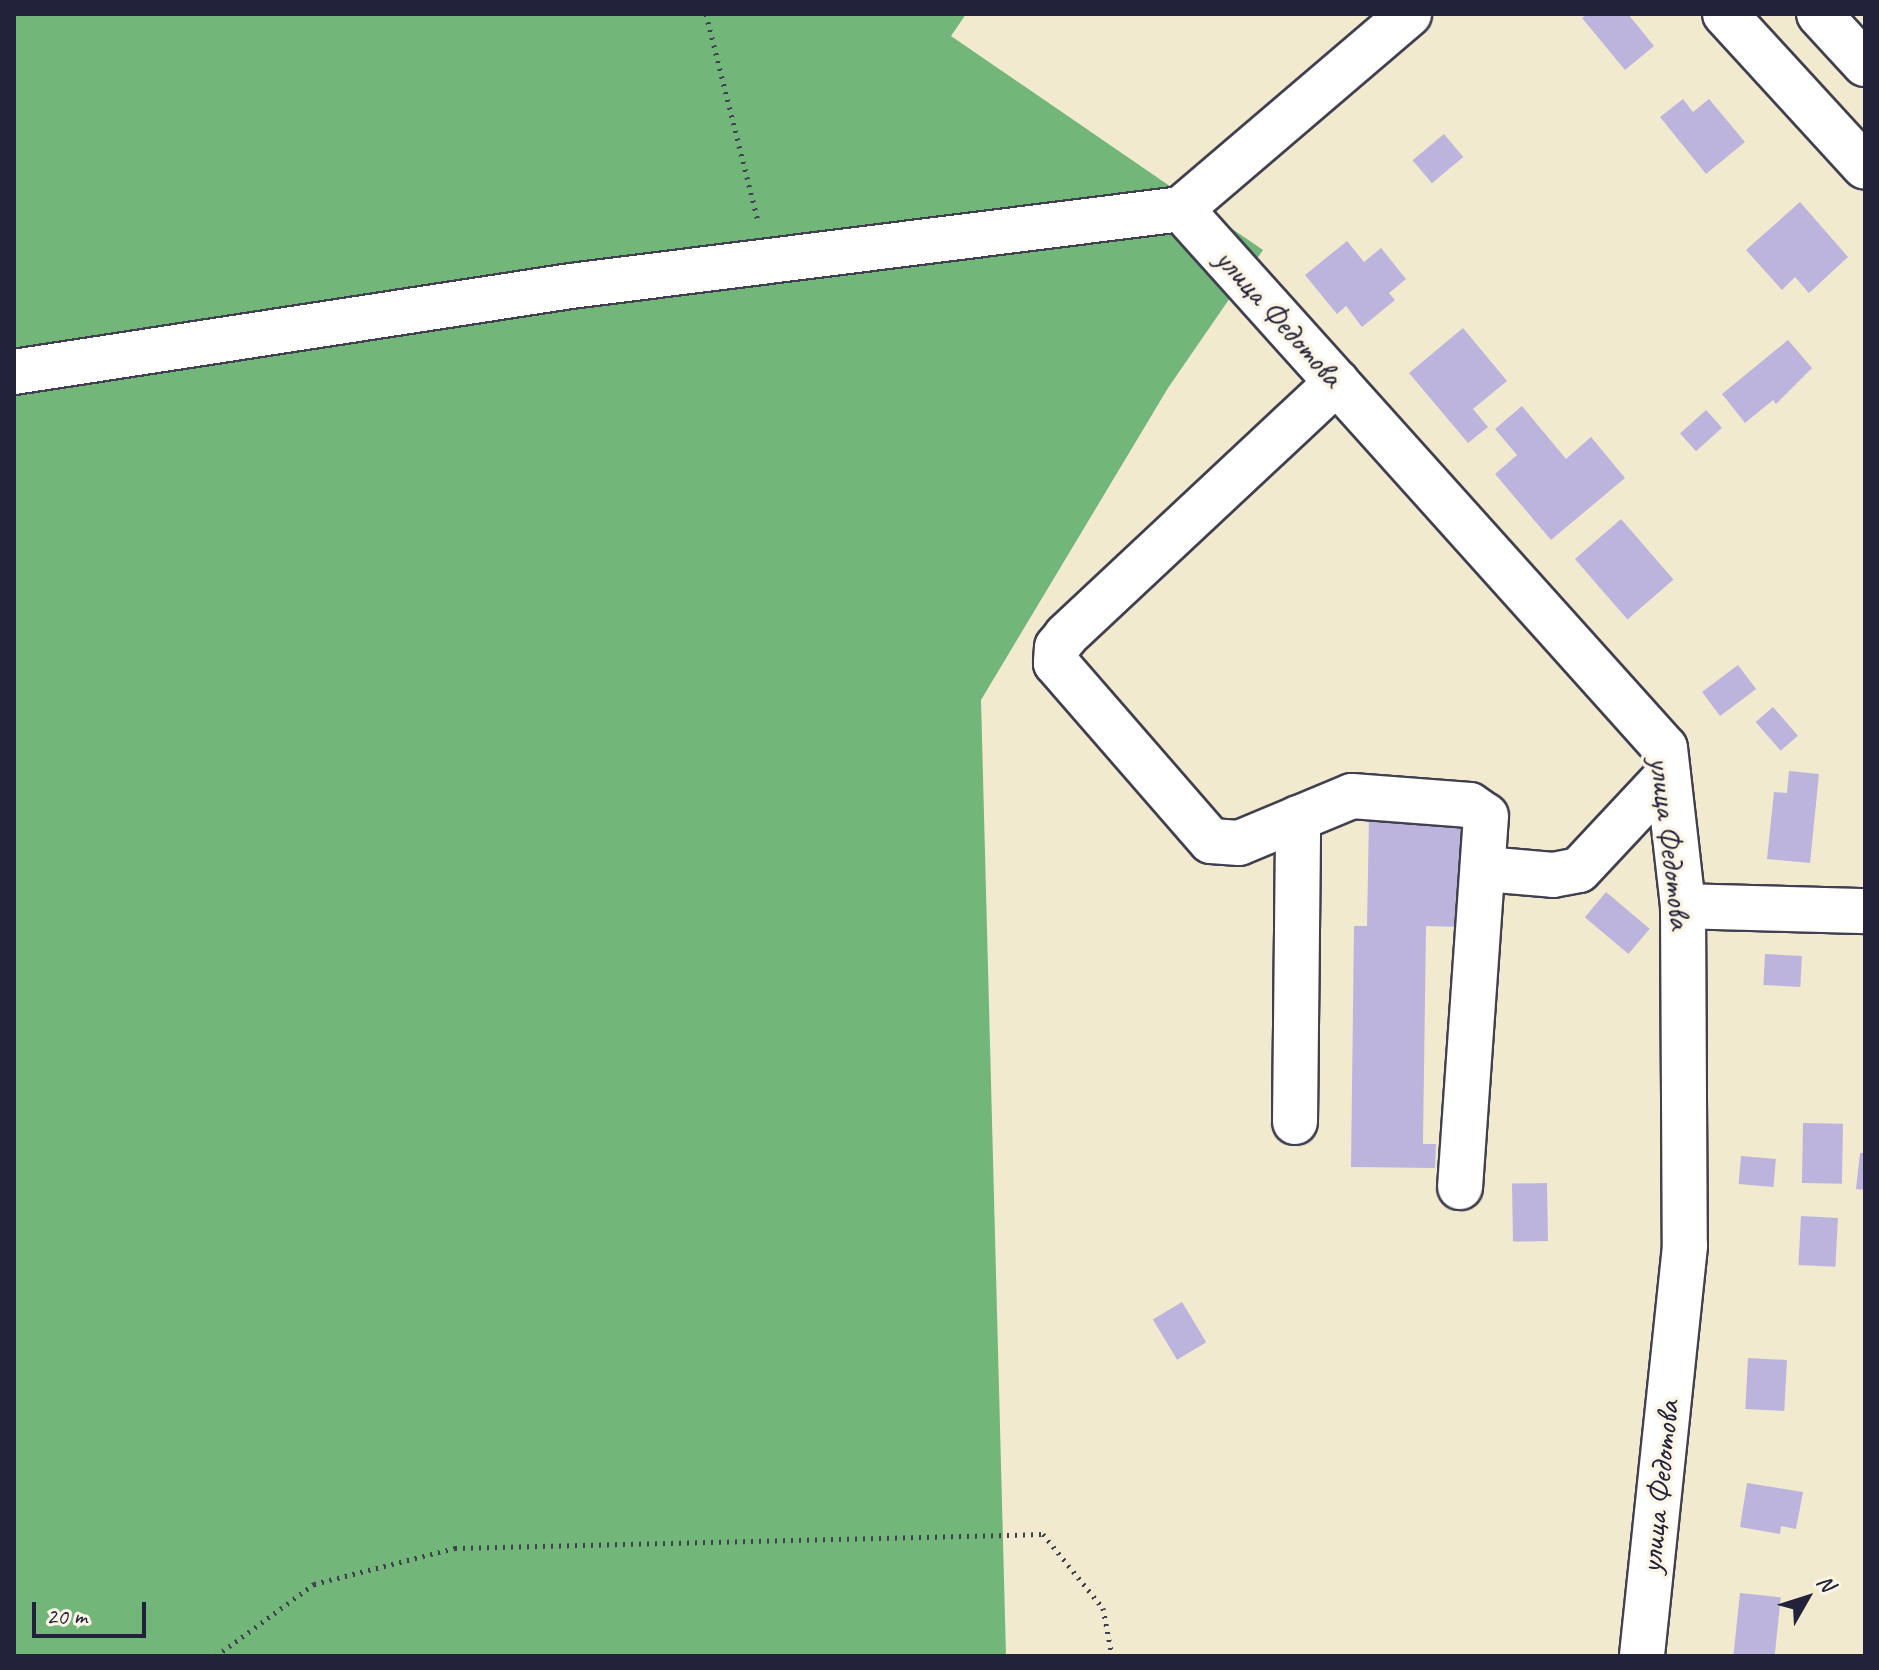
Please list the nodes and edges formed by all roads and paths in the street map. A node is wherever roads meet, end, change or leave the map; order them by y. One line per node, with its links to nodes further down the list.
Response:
1 (706, 14): 8 (path)
2 (1409, 14): 7 (street)
3 (1725, 14): 6 (street)
4 (1819, 14): 5 (street)
5 (1865, 64)
6 (1865, 167)
7 (1181, 209): 8 (street); 10 (street, улица Федотова)
8 (768, 261): 9 (street)
9 (14, 372)
10 (1337, 382): 11 (street, улица Федотова); 12 (street)
11 (1668, 775): 13 (street); 14 (street, улица Федотова)
12 (1298, 818): 13 (street); 16 (street)
13 (1485, 869): 17 (street)
14 (1683, 906): 15 (street); 20 (street, улица Федотова)
15 (1865, 911)
16 (1295, 1122)
17 (1460, 1187)
18 (216, 1656): 19 (path)
19 (1112, 1656)
20 (1642, 1656)

